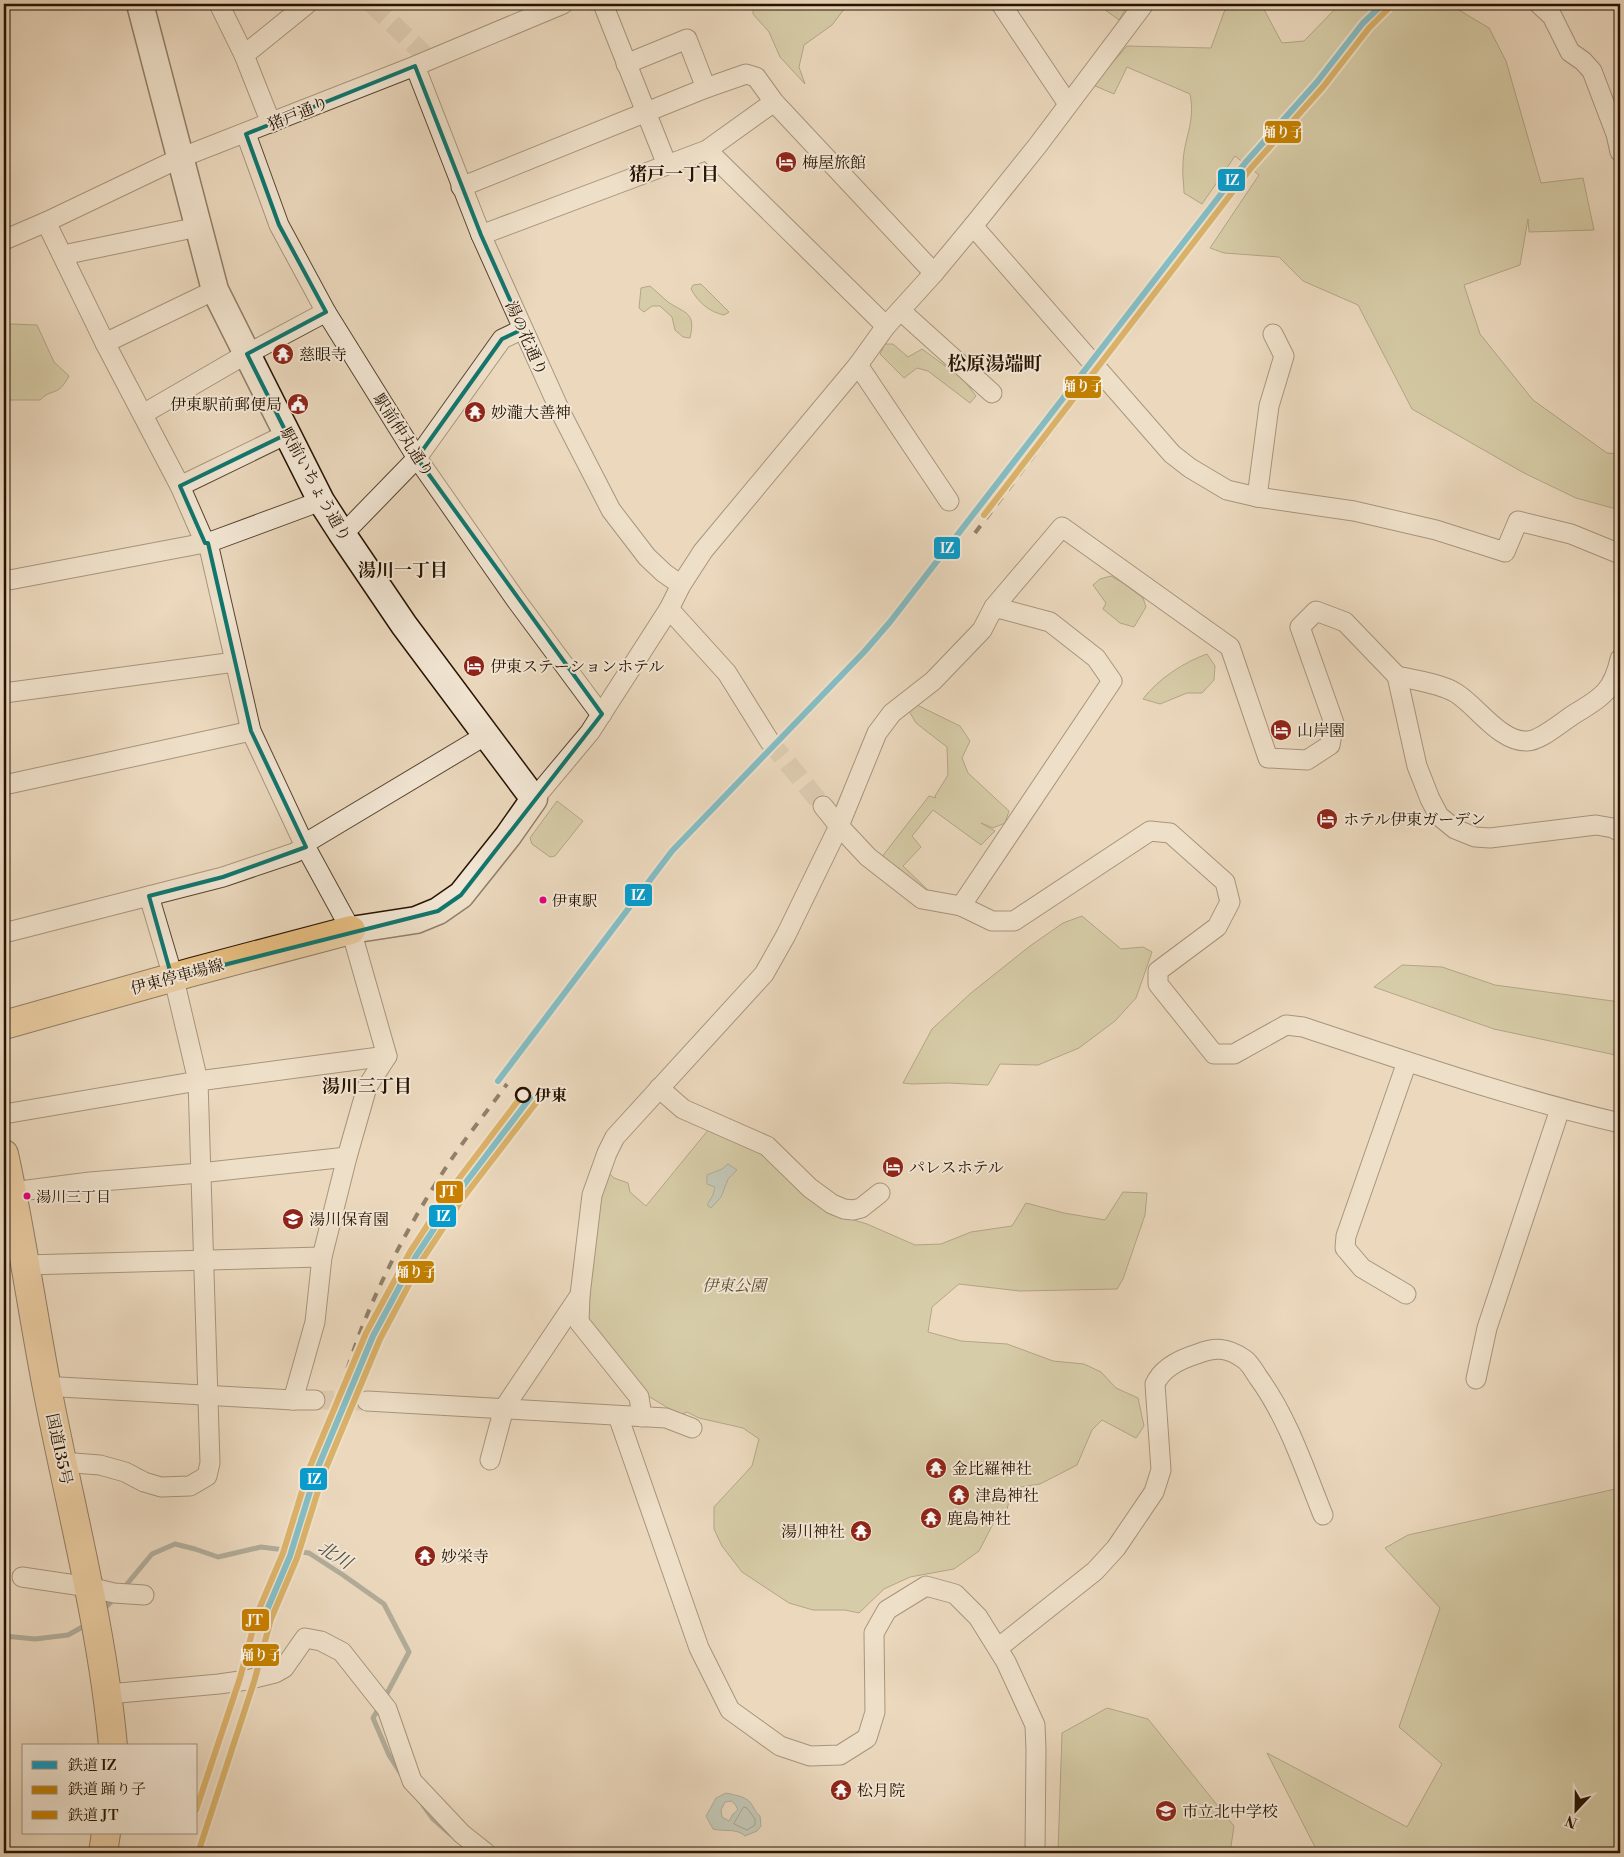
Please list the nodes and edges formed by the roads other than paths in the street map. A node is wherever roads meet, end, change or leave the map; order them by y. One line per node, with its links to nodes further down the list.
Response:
1 (140, 4): 20 (street, 駅前いちょう通り)
2 (219, 4): 9 (street)
3 (308, 4): 9 (street)
4 (563, 4): 11 (street, 猪戸通り)
5 (604, 4): 10 (street)
6 (1001, 4): 14 (street)
7 (1144, 4): 14 (street)
8 (1539, 4): 19 (street)
9 (244, 55): 16 (street)
10 (626, 64): 12 (street); 15 (street)
11 (415, 66): 16 (street, 猪戸通り); 22 (street, 湯の花通り)
12 (706, 88): 13 (street); 15 (street)
13 (774, 102): 18 (street); 29 (street)
14 (1068, 104): 24 (street)
15 (646, 112): 21 (street); 22 (street)
16 (271, 123): 17 (street, 猪戸通り)
17 (246, 134): 20 (street, 猪戸通り); 32 (street, 駅前仲丸通り)
18 (707, 150): 21 (street); 33 (street)
19 (1620, 152)
20 (180, 158): 23 (street, 猪戸通り); 25 (street, 駅前いちょう通り)
21 (666, 165): 26 (street)
22 (461, 186): 26 (street, 湯の花通り)
23 (46, 222): 27 (street, 猪戸通り); 28 (street)
24 (973, 226): 29 (street); 44 (street)
25 (198, 227): 28 (street); 30 (street, 駅前いちょう通り)
26 (481, 235): 34 (street, 湯の花通り)
27 (4, 240)
28 (63, 255): 36 (street)
29 (934, 273): 31 (street)
30 (215, 290): 36 (street); 37 (street, 駅前いちょう通り)
31 (901, 311): 33 (street); 39 (street)
32 (326, 312): 37 (street); 42 (street, 駅前仲丸通り)
33 (886, 326): 38 (street)
34 (523, 329): 42 (street); 51 (street, 湯の花通り)
35 (1273, 334): 44 (street)
36 (105, 343): 40 (street)
37 (247, 354): 40 (street); 41 (street, 駅前いちょう通り)
38 (858, 365): 45 (street); 51 (street)
39 (992, 393)
40 (143, 414): 43 (street)
41 (287, 434): 43 (street); 46 (street, 駅前いちょう通り)
42 (417, 458): 47 (street); 58 (street, 駅前仲丸通り)
43 (180, 486): 48 (street)
44 (1258, 497): 49 (street)
45 (950, 500)
46 (321, 501): 47 (street, 駅前いちょう通り); 48 (street)
47 (342, 532): 60 (street, 駅前いちょう通り)
48 (207, 543): 50 (street); 55 (street)
49 (1620, 554)
50 (4, 581)
51 (681, 585): 53 (street)
52 (994, 607): 56 (street); 65 (street); 69 (street)
53 (669, 609): 58 (street); 61 (street)
54 (1620, 659): 56 (street)
55 (235, 662): 57 (street); 59 (street)
56 (1398, 676): 66 (street)
57 (4, 693)
58 (602, 714): 63 (street)
59 (251, 731): 62 (street); 67 (street)
60 (486, 735): 63 (street, 駅前いちょう通り); 67 (street)
61 (770, 742)
62 (4, 785)
63 (534, 799): 70 (street)
64 (823, 806): 65 (street)
65 (839, 826): 69 (street); 77 (street)
66 (1620, 832)
67 (305, 846): 68 (street); 70 (street)
68 (149, 896): 71 (street); 72 (street)
69 (961, 906): 75 (street)
70 (351, 930): 72 (main road, 伊東停車場線); 74 (street)
71 (4, 934)
72 (172, 978): 73 (main road, 伊東停車場線); 76 (street)
73 (4, 1025)
74 (387, 1056): 76 (street); 82 (street)
75 (1407, 1062): 78 (street); 89 (street)
76 (198, 1081): 79 (street); 83 (street)
77 (659, 1088): 85 (street); 90 (street)
78 (1560, 1109): 80 (street); 91 (street)
79 (4, 1114)
80 (1620, 1123)
81 (4, 1154): 84 (main road, 国道135号)
82 (347, 1157): 83 (street); 86 (street)
83 (200, 1173): 84 (street); 87 (street)
84 (12, 1192): 88 (main road, 国道135号)
85 (880, 1194)
86 (322, 1257): 87 (street); 94 (street)
87 (204, 1260): 88 (street); 93 (street)
88 (26, 1266): 92 (main road, 国道135号)
89 (1406, 1294)
90 (580, 1295): 97 (street); 99 (street)
91 (1476, 1379)
92 (47, 1388): 93 (street); 102 (main road, 国道135号)
93 (209, 1396): 94 (street); 102 (street)
94 (294, 1400): 95 (street)
95 (316, 1400)
96 (367, 1401): 97 (street)
97 (504, 1408): 98 (street); 101 (street)
98 (618, 1416): 99 (street); 106 (street)
99 (642, 1417): 100 (street)
100 (692, 1428)
101 (490, 1460)
102 (64, 1466): 105 (main road, 国道135号)
103 (1323, 1516): 106 (street)
104 (22, 1577): 105 (street)
105 (111, 1601): 107 (main road, 国道135号)
106 (998, 1648): 112 (street)
107 (108, 1694): 108 (main road, 国道135号); 111 (street)
108 (113, 1744)
109 (106, 1834): 110 (main road)
110 (103, 1853)
111 (486, 1853)
112 (1035, 1853)

